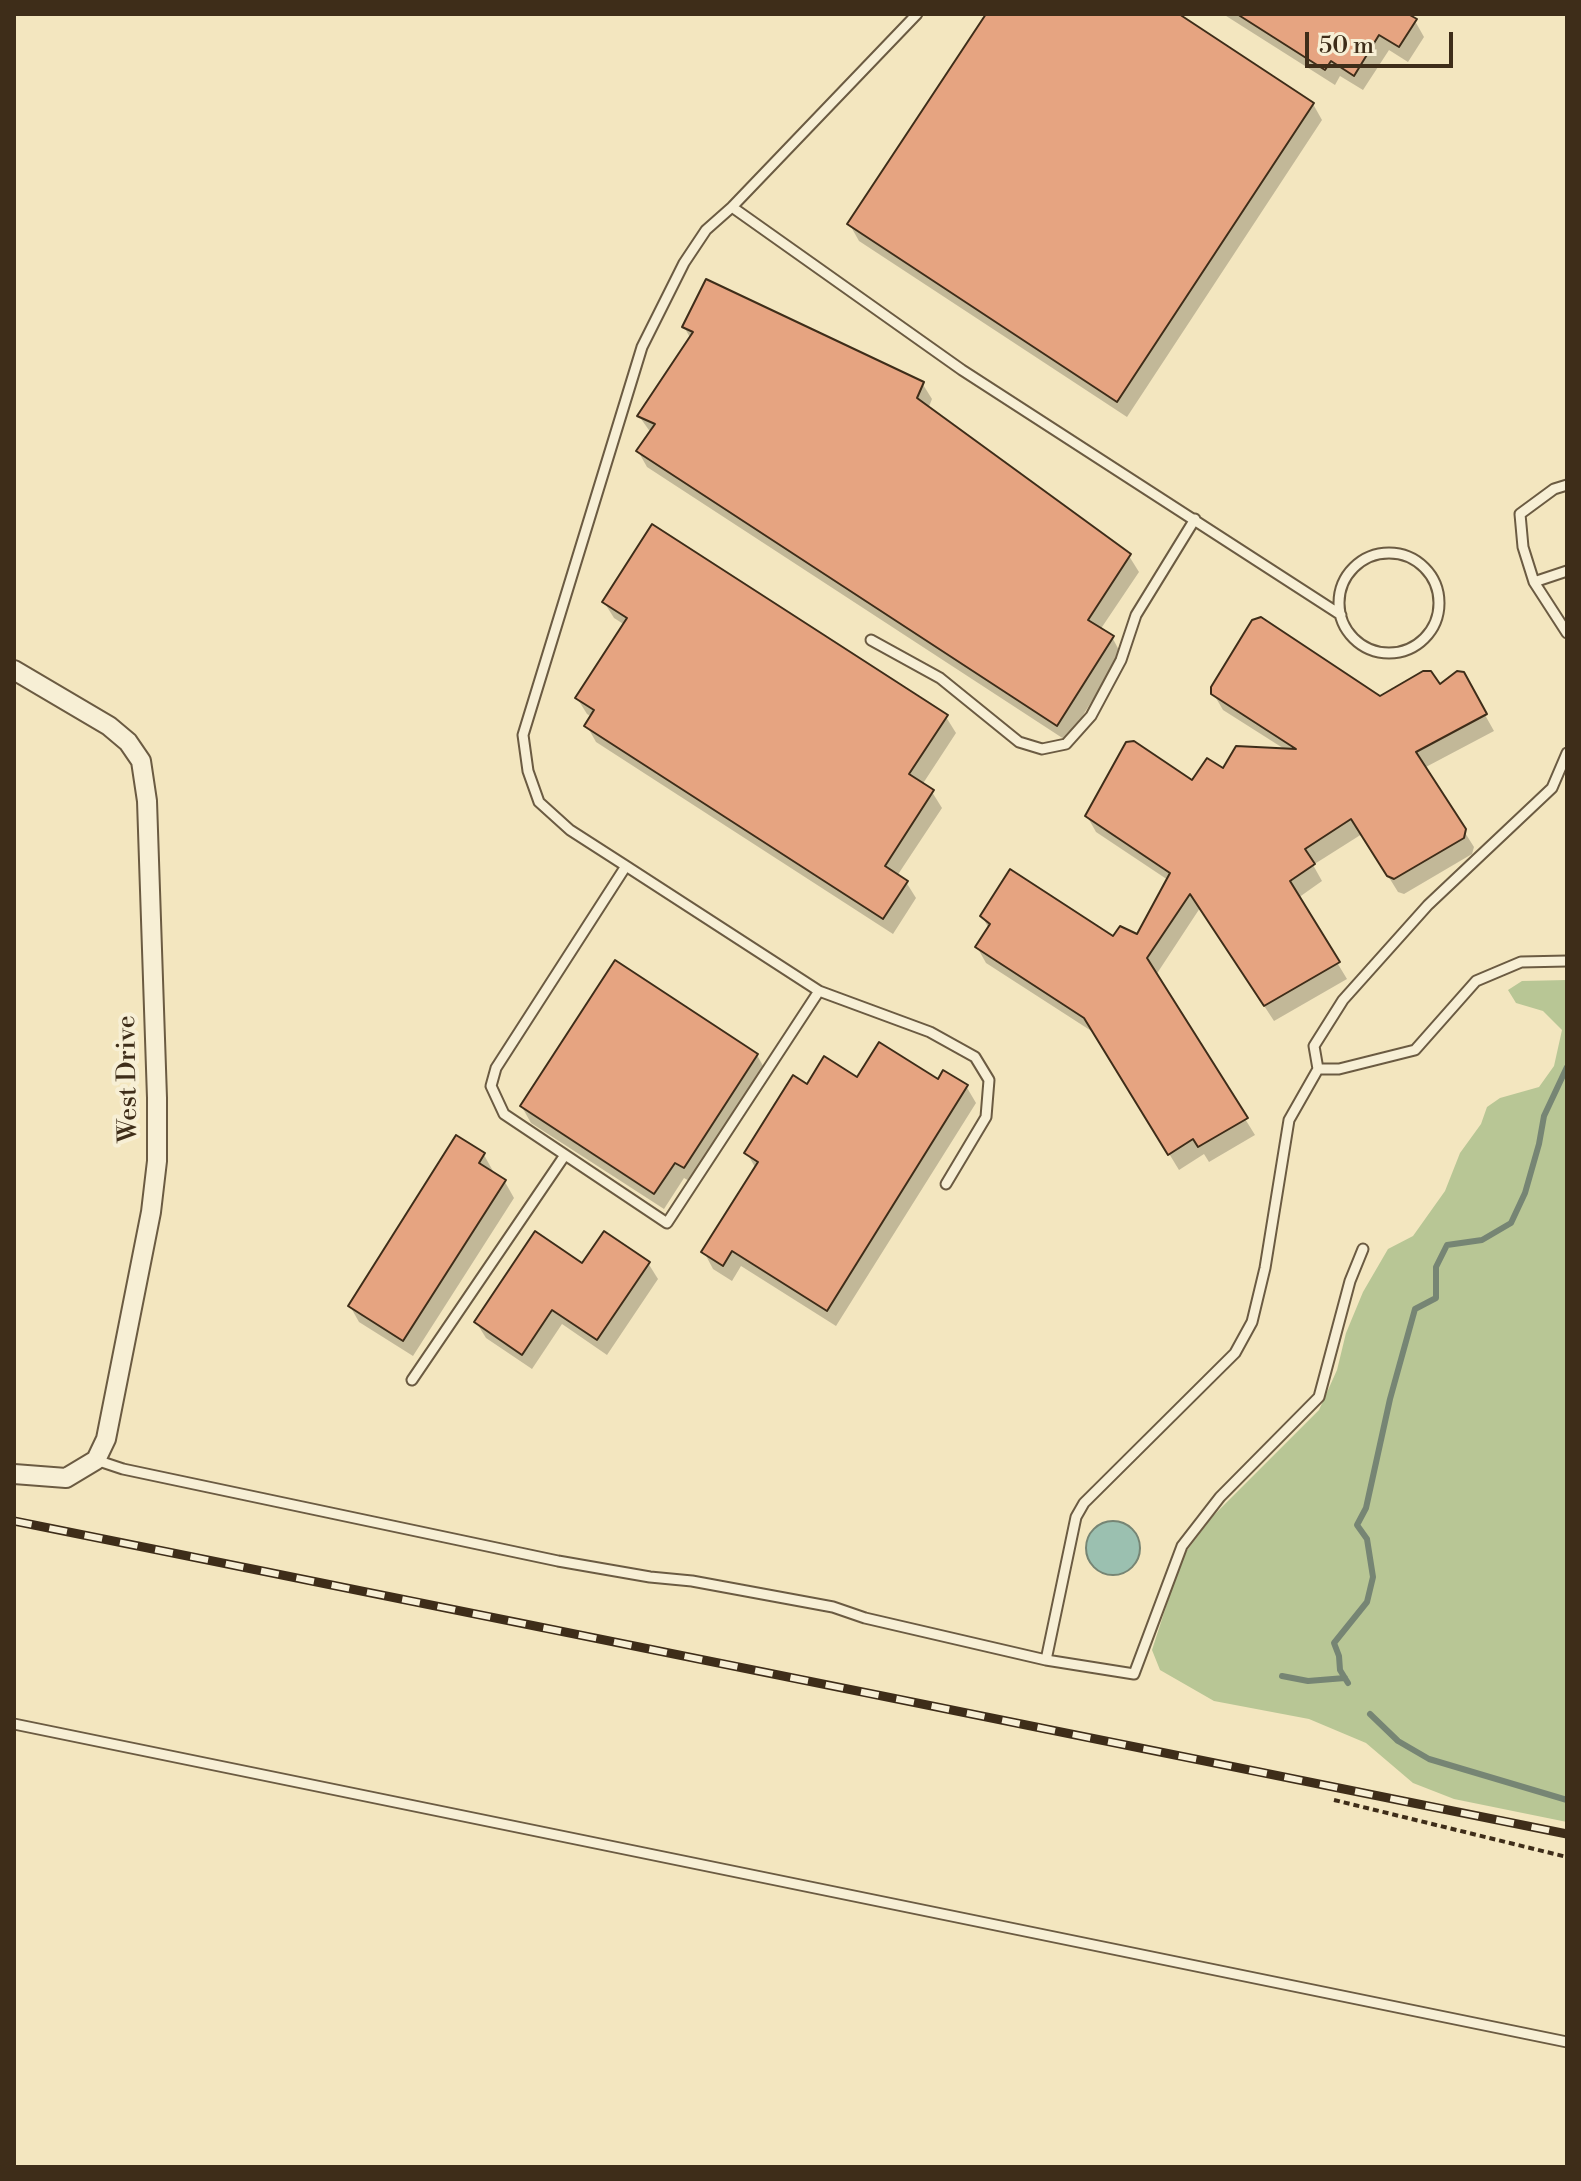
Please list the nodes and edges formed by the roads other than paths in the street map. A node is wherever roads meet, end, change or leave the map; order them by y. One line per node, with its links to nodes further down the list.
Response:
1 (917, 14): 2 (lane)
2 (732, 207): 4 (lane); 12 (lane)
3 (1567, 485): 6 (lane)
4 (1195, 519): 7 (lane); 9 (lane)
5 (1567, 571): 6 (lane)
6 (1534, 582): 8 (lane)
7 (1341, 615): 7 (lane)
8 (1567, 633)
9 (871, 640)
10 (14, 670): 20 (street, West Drive)
11 (1567, 753): 15 (lane)
12 (626, 866): 14 (lane); 16 (lane)
13 (1567, 961): 15 (lane)
14 (819, 991): 16 (lane); 17 (lane)
15 (1318, 1069): 22 (lane)
16 (565, 1155): 19 (lane)
17 (946, 1184)
18 (1363, 1249): 22 (lane)
19 (412, 1380)
20 (96, 1460): 21 (street); 22 (lane)
21 (14, 1474)
22 (1046, 1660)
23 (14, 1724): 24 (lane)
24 (1567, 2042)

